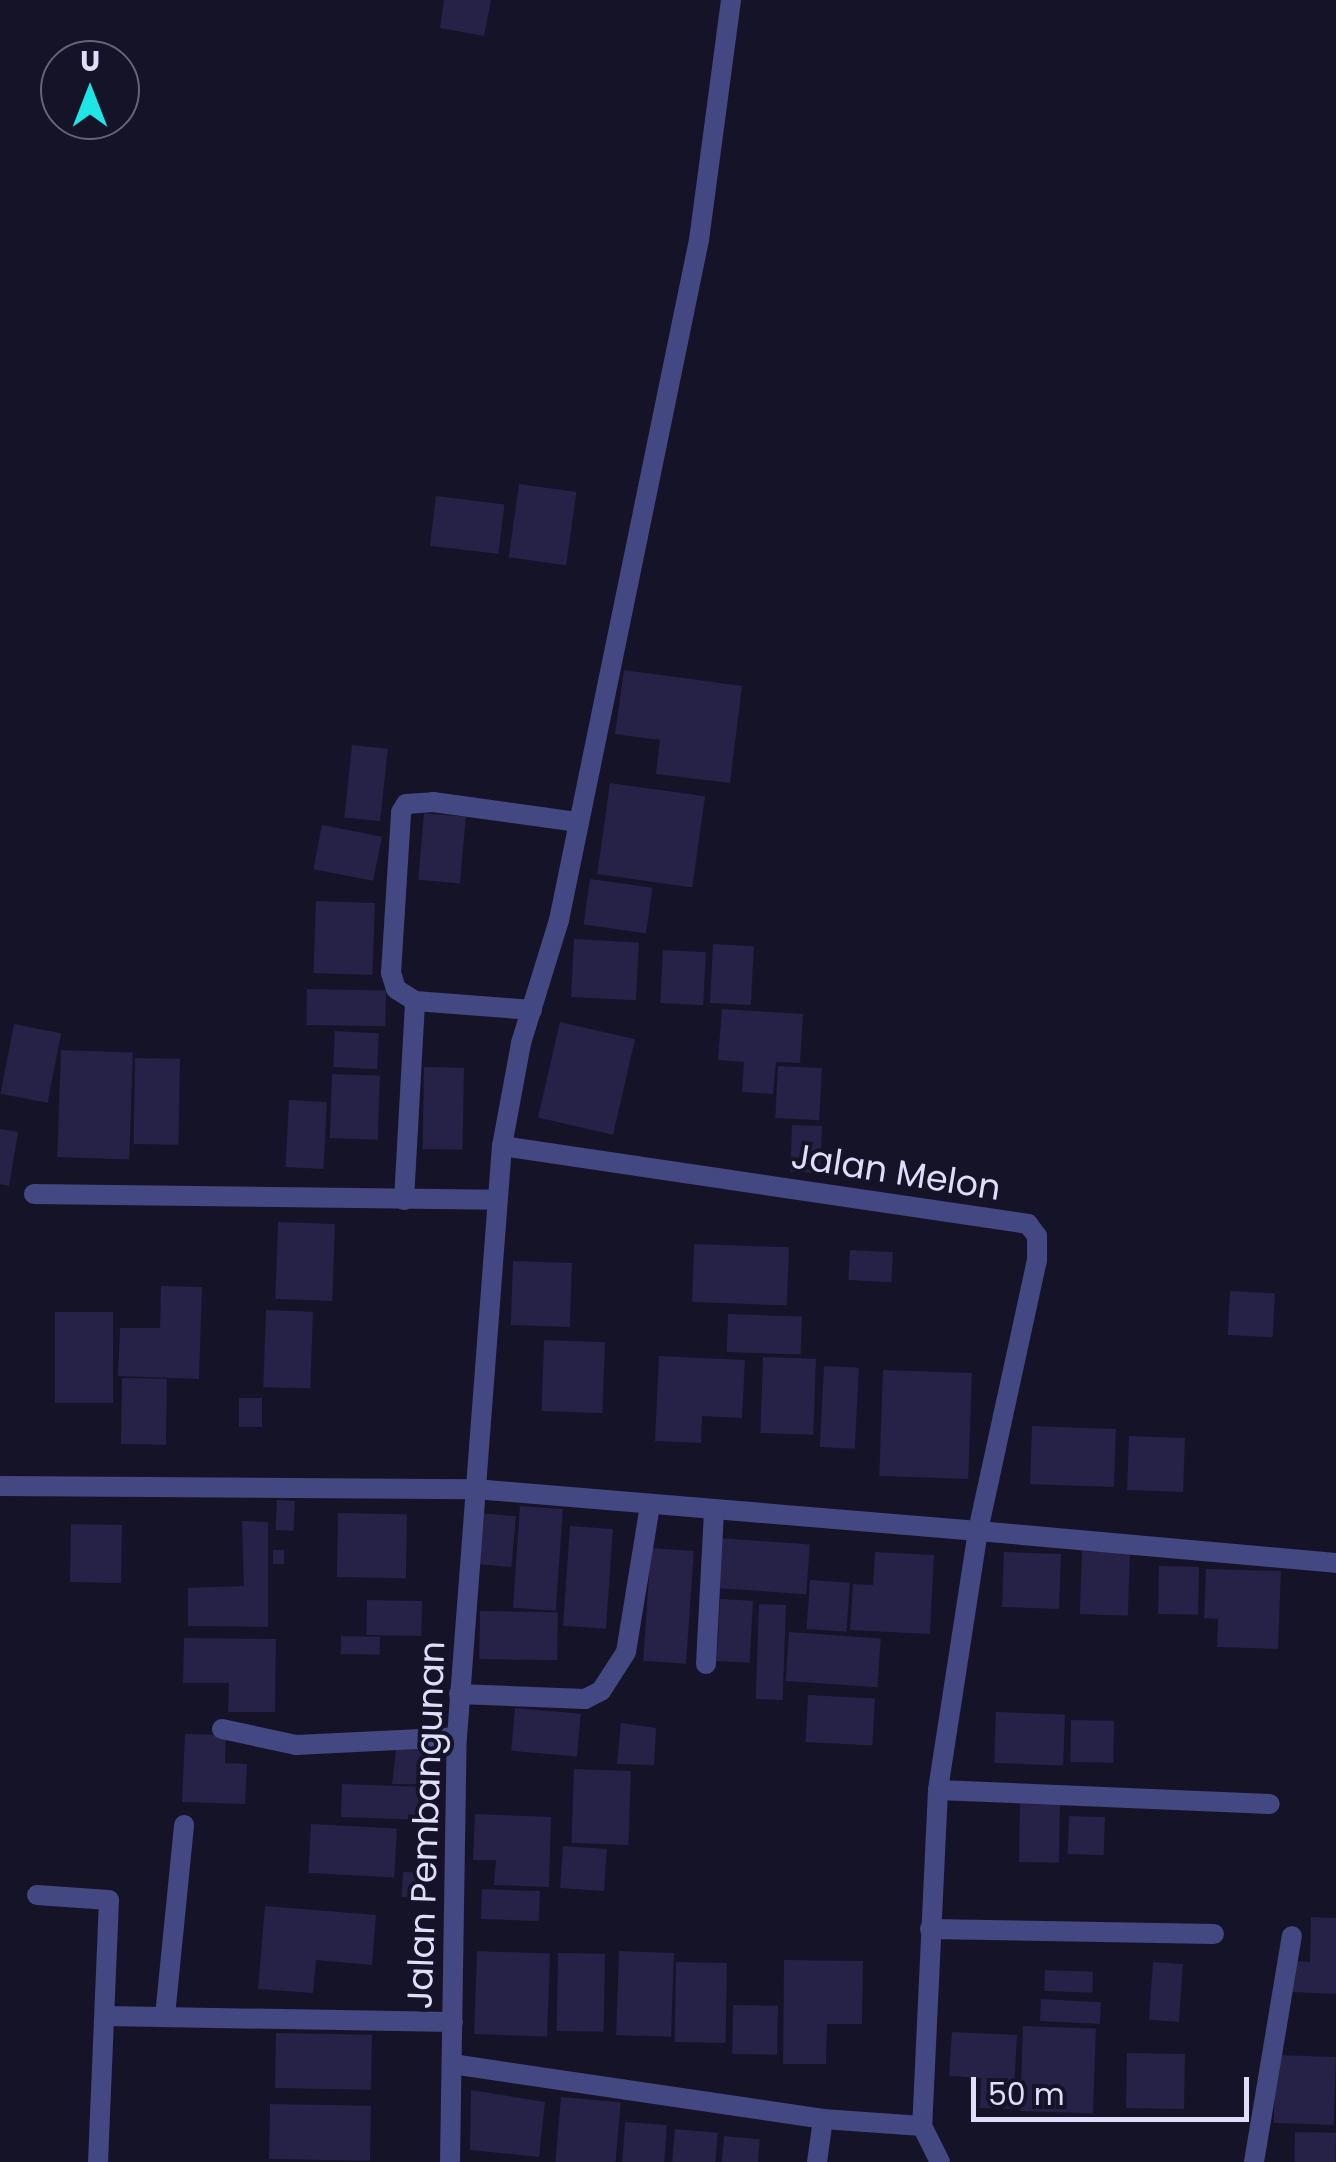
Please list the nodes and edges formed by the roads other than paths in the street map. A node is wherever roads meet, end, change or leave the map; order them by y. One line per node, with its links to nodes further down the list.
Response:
1 (731, 0): 2 (street, Jalan Pembangunan)
2 (578, 822): 3 (street); 4 (street, Jalan Pembangunan)
3 (415, 1002): 4 (street); 7 (street)
4 (532, 1010): 5 (street, Jalan Pembangunan)
5 (502, 1146): 8 (street, Jalan Pembangunan); 13 (street, Jalan Melon)
6 (34, 1194): 7 (street)
7 (404, 1200): 8 (street)
8 (496, 1200): 10 (street, Jalan Pembangunan)
9 (0, 1486): 10 (street)
10 (475, 1489): 11 (street); 16 (street, Jalan Pembangunan)
11 (650, 1505): 12 (street); 16 (street)
12 (714, 1510): 13 (street); 15 (street)
13 (978, 1531): 14 (street); 19 (street)
14 (1336, 1563)
15 (706, 1664)
16 (459, 1694): 18 (street, Jalan Pembangunan)
17 (222, 1729): 18 (street)
18 (457, 1737): 28 (street, Jalan Pembangunan)
19 (938, 1790): 20 (street); 23 (street)
20 (1270, 1804)
21 (184, 1825): 27 (street)
22 (37, 1895): 26 (street)
23 (930, 1928): 24 (street); 31 (street)
24 (1214, 1934)
25 (1292, 1936): 36 (street)
26 (105, 2016): 27 (street); 32 (street)
27 (165, 2016): 28 (street)
28 (453, 2022): 29 (street, Jalan Pembangunan)
29 (452, 2064): 30 (street); 33 (street, Jalan Pembangunan)
30 (822, 2119): 31 (street); 34 (street)
31 (922, 2126): 35 (street)
32 (98, 2162)
33 (450, 2162)
34 (817, 2162)
35 (940, 2162)
36 (1254, 2162)

